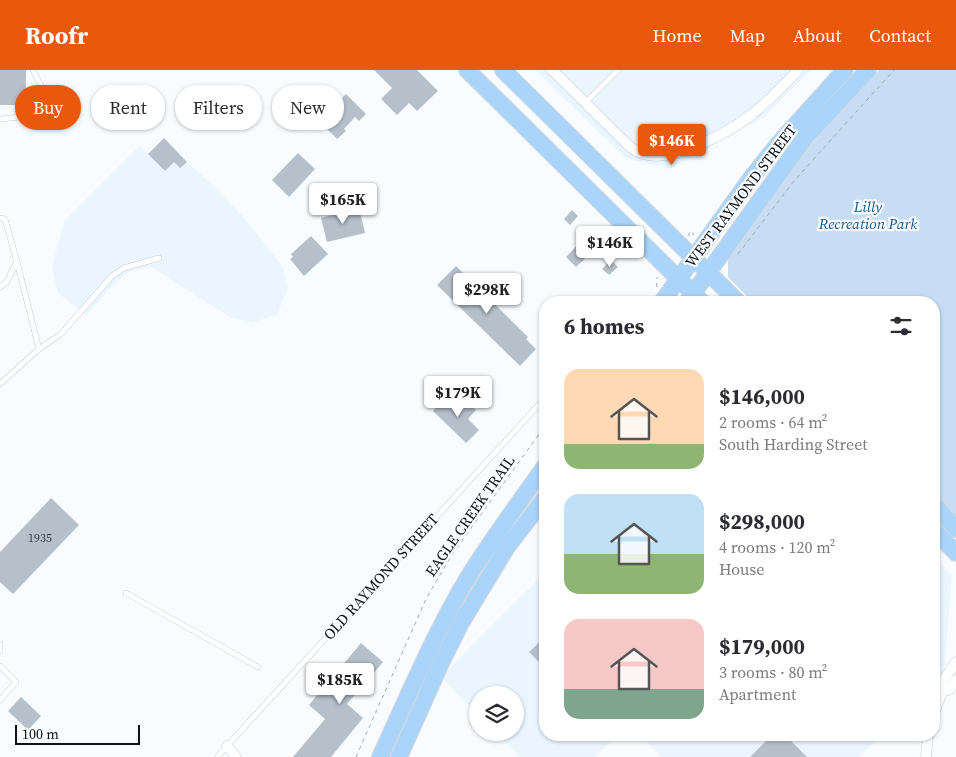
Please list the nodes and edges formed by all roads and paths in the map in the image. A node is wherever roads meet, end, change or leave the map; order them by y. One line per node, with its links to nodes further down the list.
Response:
1 (33, 70): 10 (lane)
2 (503, 70): 13 (main road)
3 (552, 70): 9 (street)
4 (618, 70): 9 (lane)
5 (798, 70): 9 (street)
6 (845, 70): 13 (main road, WEST RAYMOND STREET)
7 (868, 70): 15 (main road, WEST RAYMOND STREET)
8 (474, 72): 16 (main road)
9 (585, 103)
10 (0, 119)
11 (0, 218): 14 (lane)
12 (159, 258): 22 (lane)
13 (694, 258): 15 (main road); 16 (main road, WEST RAYMOND STREET)
14 (17, 262): 17 (lane); 22 (lane)
15 (708, 273): 20 (main road, WEST RAYMOND STREET); 21 (main road)
16 (678, 280): 18 (main road, WEST RAYMOND STREET); 19 (main road)
17 (0, 287)
18 (666, 296)
19 (691, 296)
20 (696, 296)
21 (732, 296)
22 (38, 349): 23 (lane)
23 (0, 384)
24 (539, 405): 43 (lane, OLD RAYMOND STREET)
25 (539, 434): 46 (path, EAGLE CREEK TRAIL)
26 (539, 475): 47 (main road)
27 (539, 506): 48 (main road)
28 (940, 511): 29 (main road)
29 (956, 528)
30 (940, 536): 31 (main road)
31 (956, 553)
32 (126, 593): 37 (lane)
33 (0, 644): 34 (lane)
34 (0, 651)
35 (956, 662): 39 (street)
36 (0, 666): 41 (lane)
37 (258, 667)
38 (956, 680): 39 (street)
39 (942, 692): 40 (street)
40 (940, 697)
41 (0, 700)
42 (927, 741): 49 (street)
43 (227, 746): 44 (lane, OLD RAYMOND STREET); 45 (street)
44 (217, 757)
45 (236, 757)
46 (356, 757)
47 (380, 757)
48 (399, 757)
49 (926, 757)

